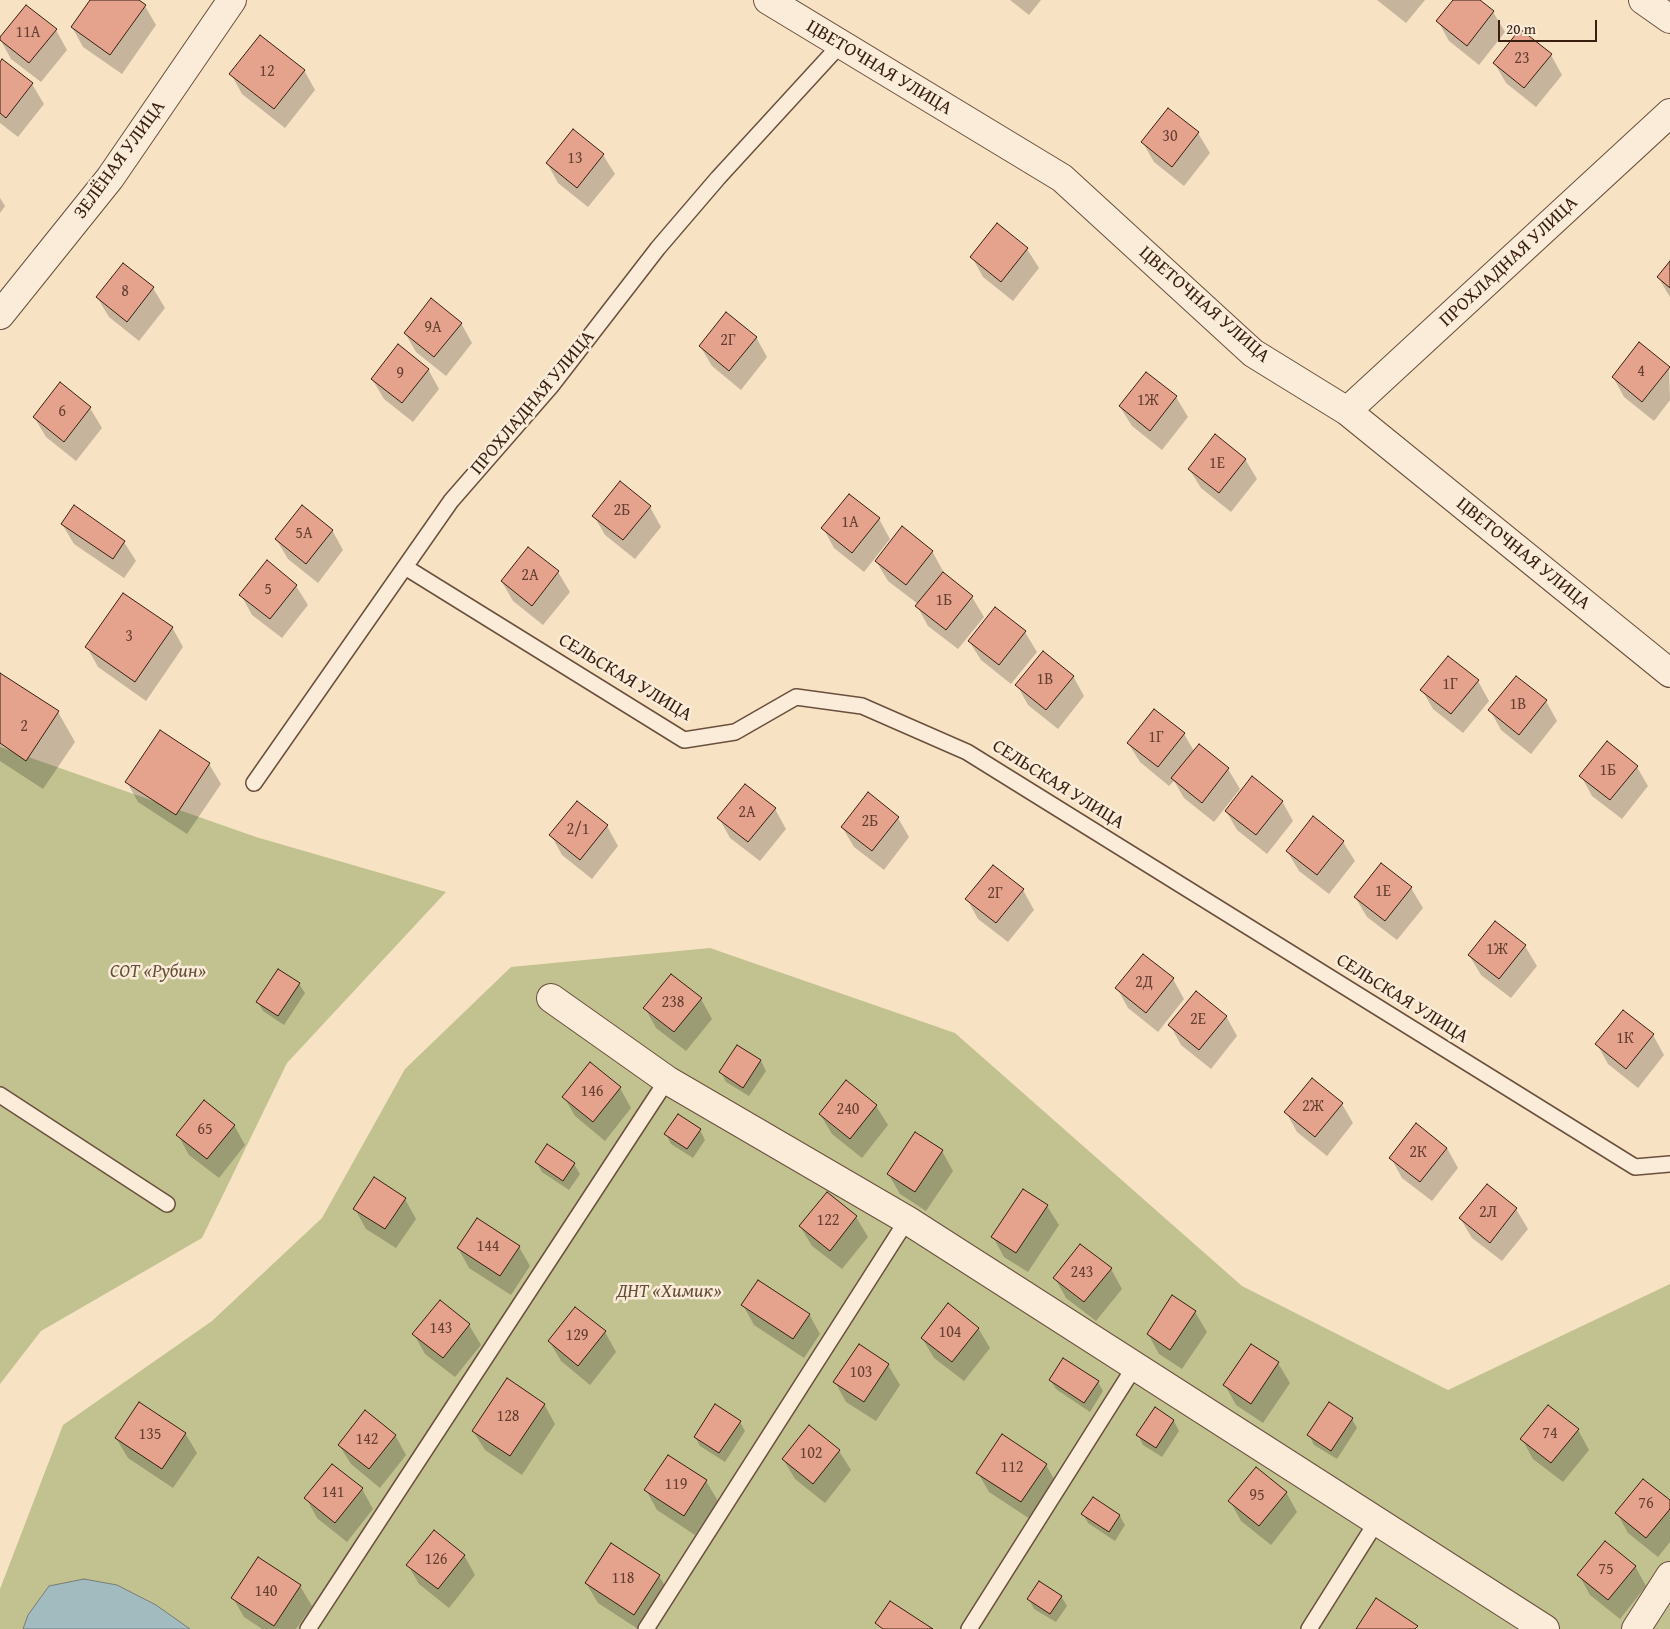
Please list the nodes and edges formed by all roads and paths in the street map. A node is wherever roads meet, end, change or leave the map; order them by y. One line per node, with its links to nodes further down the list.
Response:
1 (232, 0): 7 (street, ЗЕЛЁНАЯ УЛИЦА)
2 (768, 0): 5 (street, ЦВЕТОЧНАЯ УЛИЦА)
3 (1643, 0): 4 (street)
4 (1670, 19)
5 (840, 44): 8 (street, ЦВЕТОЧНАЯ УЛИЦА); 9 (lane, ПРОХЛАДНАЯ УЛИЦА)
6 (1670, 113): 8 (street, ПРОХЛАДНАЯ УЛИЦА)
7 (0, 315)
8 (1347, 411): 10 (street, ЦВЕТОЧНАЯ УЛИЦА)
9 (404, 567): 11 (lane, ПРОХЛАДНАЯ УЛИЦА); 15 (lane, СЕЛЬСКАЯ УЛИЦА)
10 (1670, 673)
11 (254, 783)
12 (551, 998): 13 (street)
13 (667, 1080): 17 (street); 21 (lane)
14 (0, 1094): 16 (lane)
15 (1670, 1164)
16 (167, 1204)
17 (907, 1220): 18 (street); 22 (lane)
18 (1135, 1366): 19 (street); 23 (lane)
19 (1377, 1521): 24 (lane); 25 (street)
20 (1670, 1576): 26 (street)
21 (308, 1629)
22 (646, 1629)
23 (970, 1629)
24 (1309, 1629)
25 (1545, 1629)
26 (1636, 1629)

